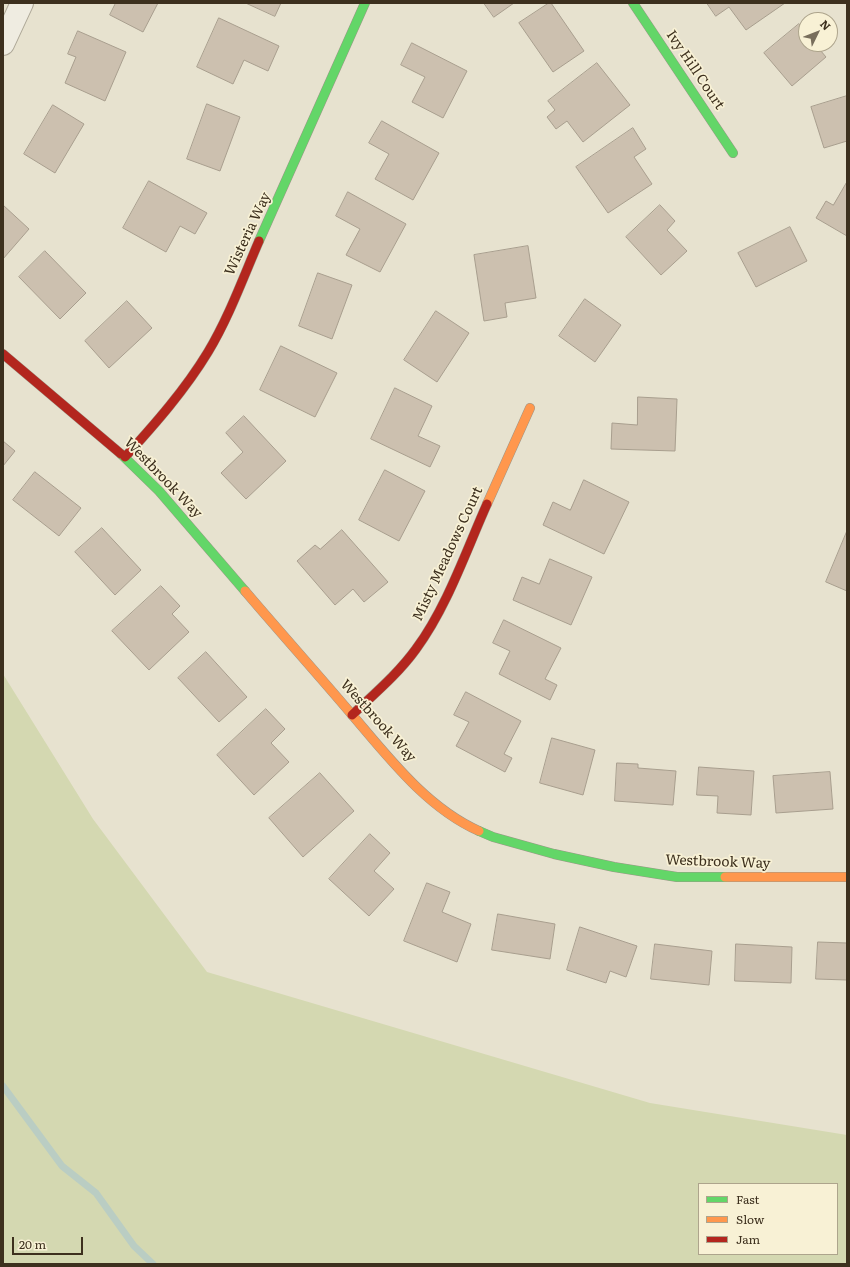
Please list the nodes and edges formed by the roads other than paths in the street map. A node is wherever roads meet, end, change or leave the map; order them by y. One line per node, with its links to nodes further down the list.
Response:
1 (22, 3): 4 (street)
2 (365, 3): 8 (street, Wisteria Way)
3 (633, 3): 5 (street, Ivy Hill Court)
4 (3, 44)
5 (733, 153)
6 (3, 354): 8 (street, Westbrook Way)
7 (530, 408): 9 (street, Misty Meadows Court)
8 (125, 457): 9 (street, Westbrook Way)
9 (352, 715): 10 (street, Westbrook Way)
10 (847, 877)

